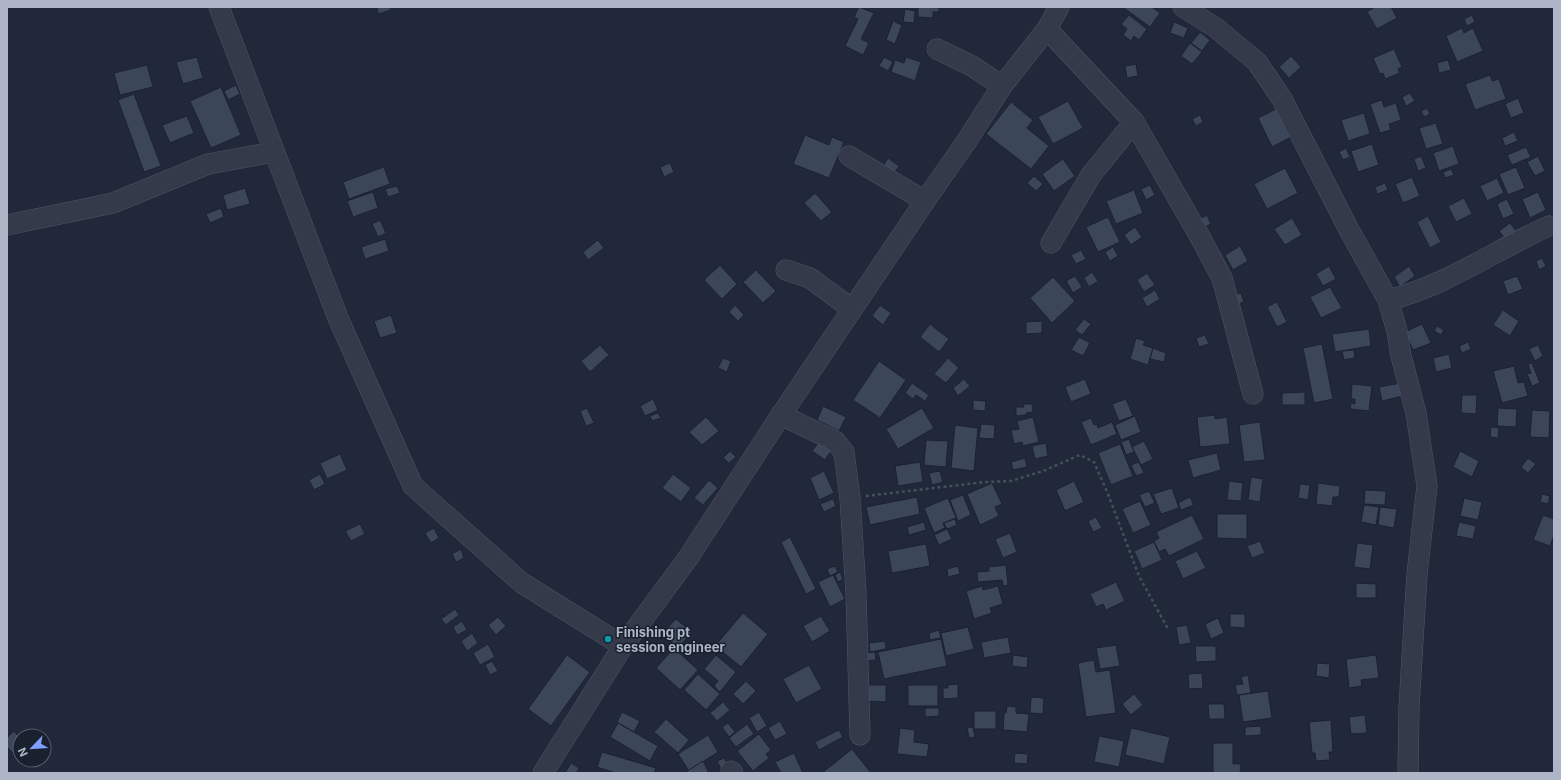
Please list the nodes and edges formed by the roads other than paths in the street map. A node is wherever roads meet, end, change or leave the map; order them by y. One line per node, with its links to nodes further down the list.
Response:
1 (219, 7): 8 (street)
2 (1059, 7): 4 (street)
3 (1184, 7): 15 (street)
4 (1047, 29): 6 (street); 7 (street)
5 (937, 49): 6 (street)
6 (1002, 86): 10 (street)
7 (1134, 122): 13 (street); 17 (street)
8 (274, 152): 11 (street); 19 (street)
9 (849, 156): 10 (street)
10 (925, 200): 16 (street)
11 (7, 225)
12 (1549, 226): 15 (street)
13 (1051, 243)
14 (786, 270): 16 (street)
15 (1388, 300): 22 (street)
16 (852, 309): 18 (street)
17 (1253, 394)
18 (781, 415): 19 (street); 20 (street)
19 (623, 646): 21 (street)
20 (860, 735)
21 (544, 773)
22 (1408, 773)

